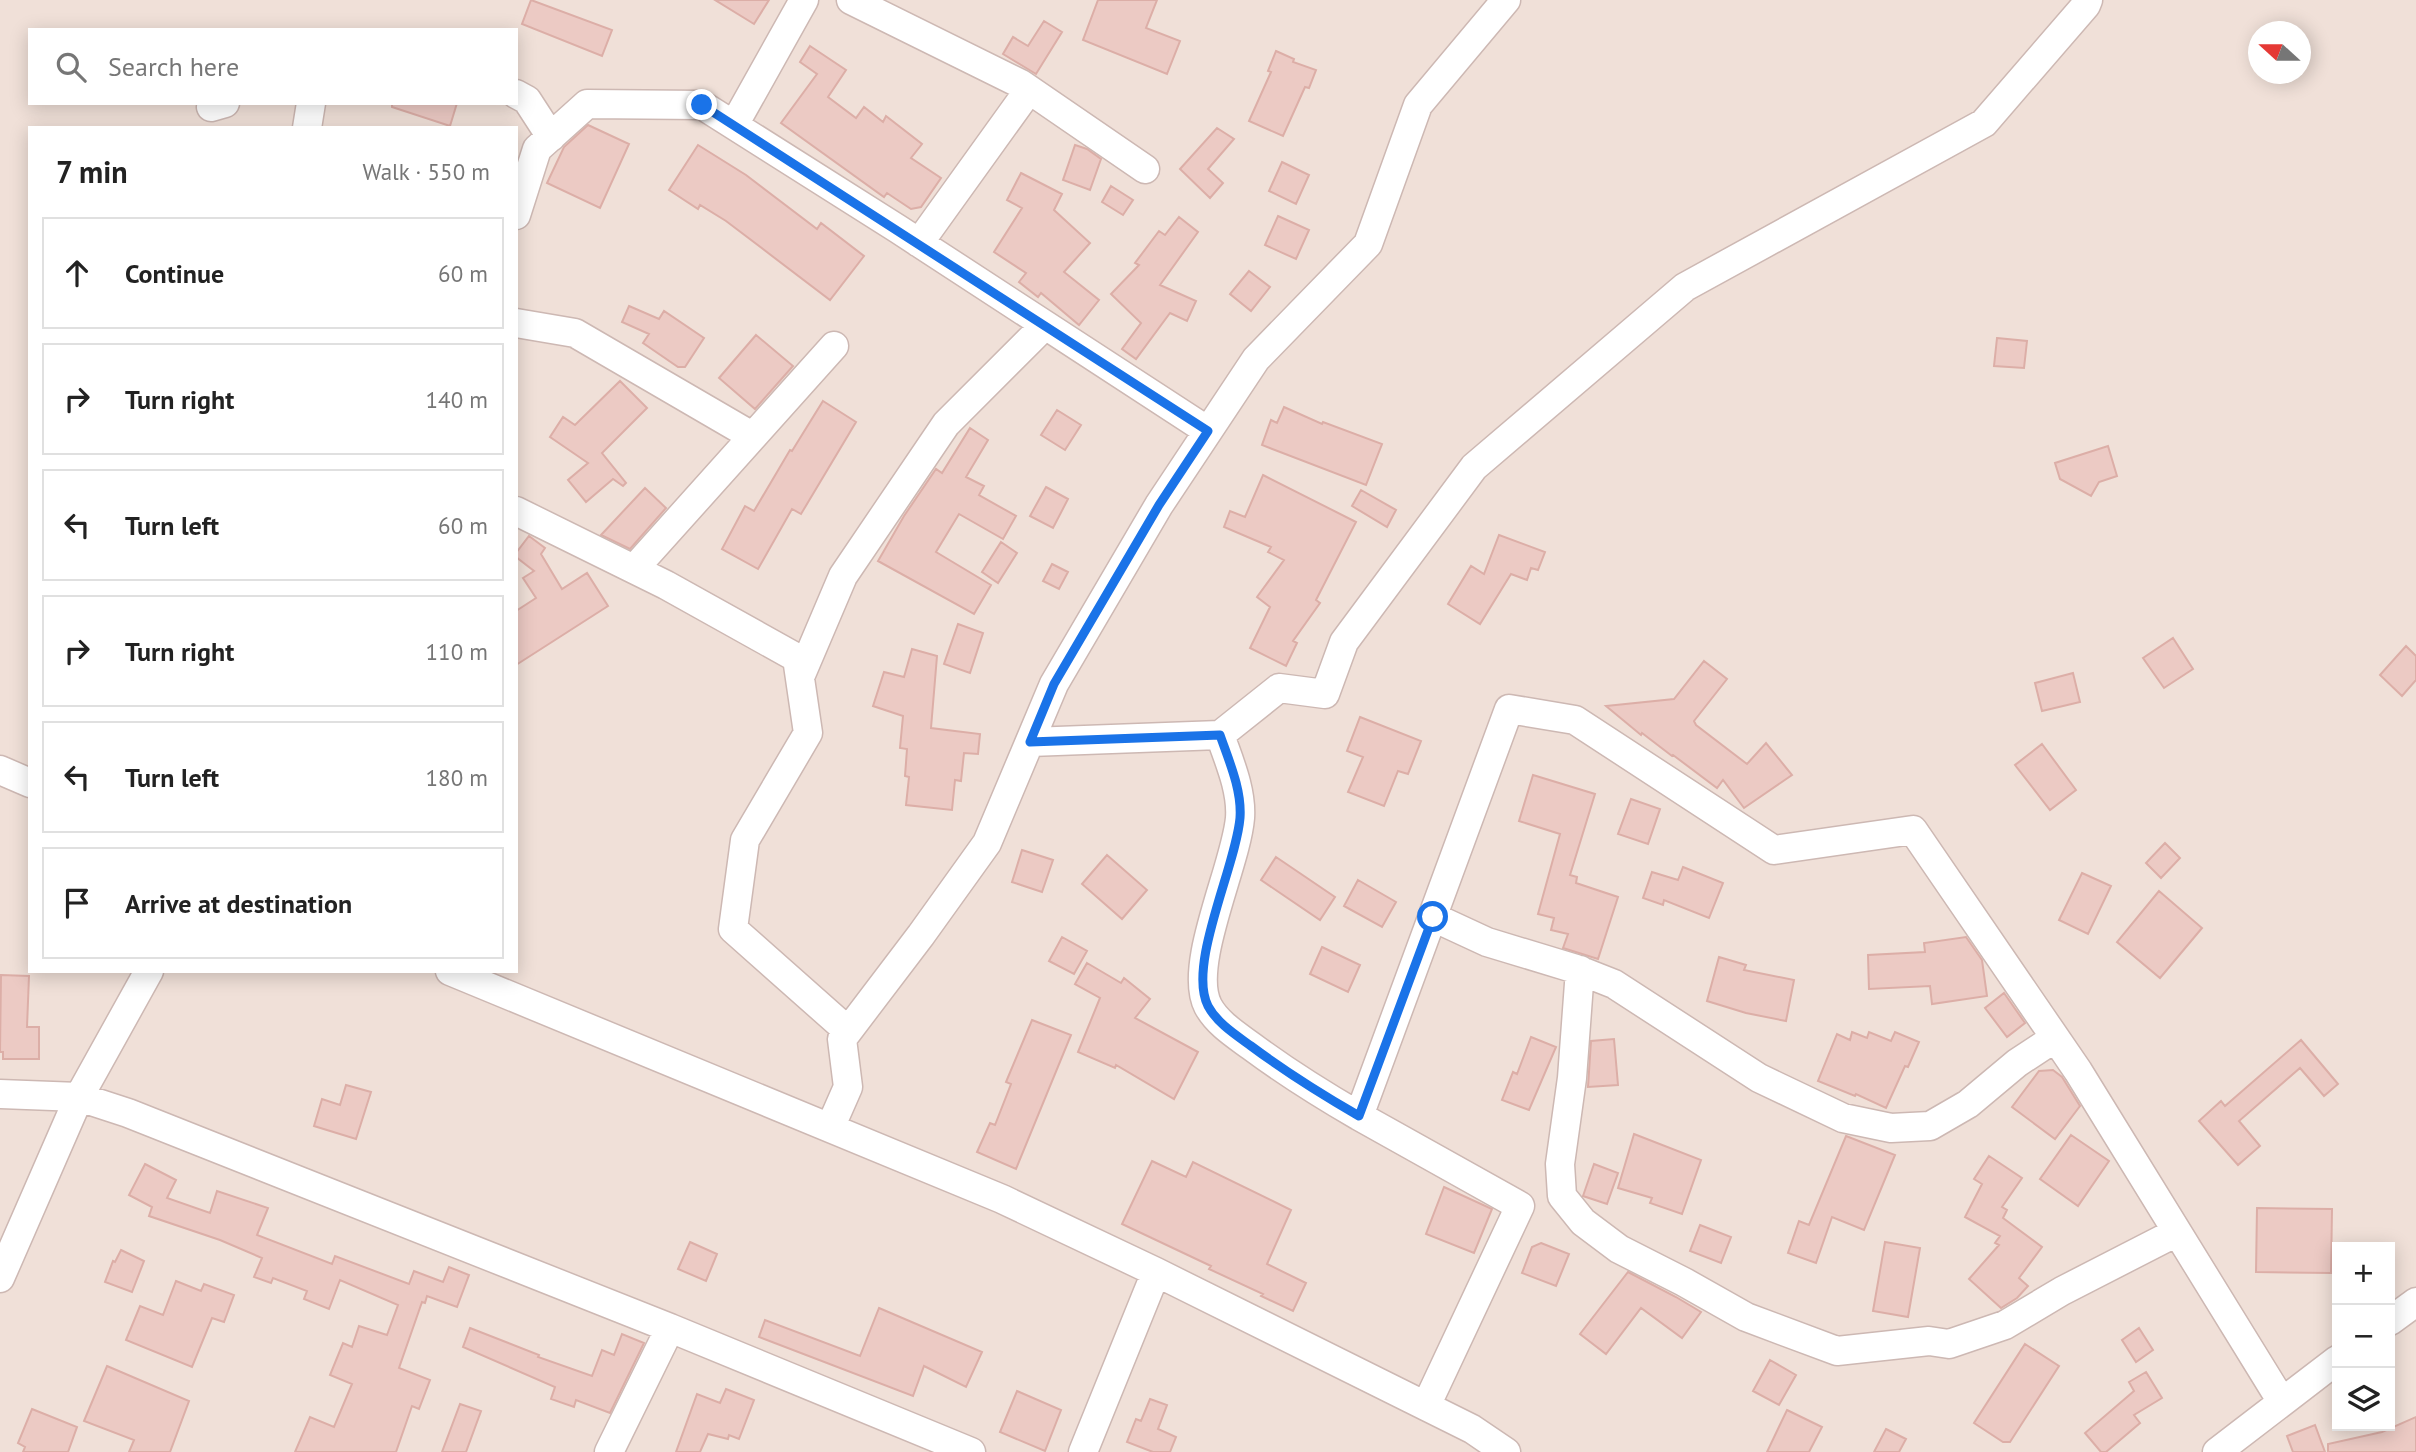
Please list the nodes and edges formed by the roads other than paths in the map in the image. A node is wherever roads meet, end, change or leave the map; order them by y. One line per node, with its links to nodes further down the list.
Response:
1 (804, 0): 8 (street)
2 (851, 0): 5 (street)
3 (1506, 0): 17 (street)
4 (2088, 0): 22 (street)
5 (1029, 90): 11 (street); 13 (street)
6 (518, 95): 10 (street)
7 (311, 105): 9 (street)
8 (734, 125): 10 (street); 13 (street)
9 (307, 126)
10 (551, 137): 12 (street)
11 (1145, 169)
12 (518, 209)
13 (919, 243): 15 (street)
14 (518, 323): 18 (street)
15 (1045, 325): 17 (street); 21 (street)
16 (834, 346): 18 (street)
17 (1208, 431): 23 (street)
18 (752, 436): 20 (street)
19 (518, 512): 20 (street)
20 (634, 569): 21 (street)
21 (800, 677): 30 (street)
22 (1220, 735): 23 (street); 34 (street)
23 (1030, 742): 30 (street)
24 (0, 771): 25 (street)
25 (28, 782)
26 (1433, 917): 27 (street); 31 (street); 34 (street)
27 (1580, 970): 31 (street); 36 (street)
28 (148, 973): 33 (street)
29 (455, 973): 35 (street)
30 (848, 1031): 35 (street)
31 (2055, 1038): 36 (street)
32 (0, 1094): 33 (street)
33 (79, 1097): 38 (street); 41 (street)
34 (1359, 1116): 44 (street)
35 (830, 1128): 37 (street)
36 (2177, 1232): 43 (street)
37 (1156, 1272): 44 (street); 47 (street)
38 (0, 1278)
39 (2416, 1302): 40 (street)
40 (2395, 1317)
41 (670, 1328): 45 (street); 46 (street)
42 (2332, 1364): 43 (street)
43 (2282, 1402): 49 (street)
44 (1426, 1406): 48 (street)
45 (609, 1452)
46 (971, 1452)
47 (1083, 1452)
48 (1506, 1452)
49 (2217, 1452)

